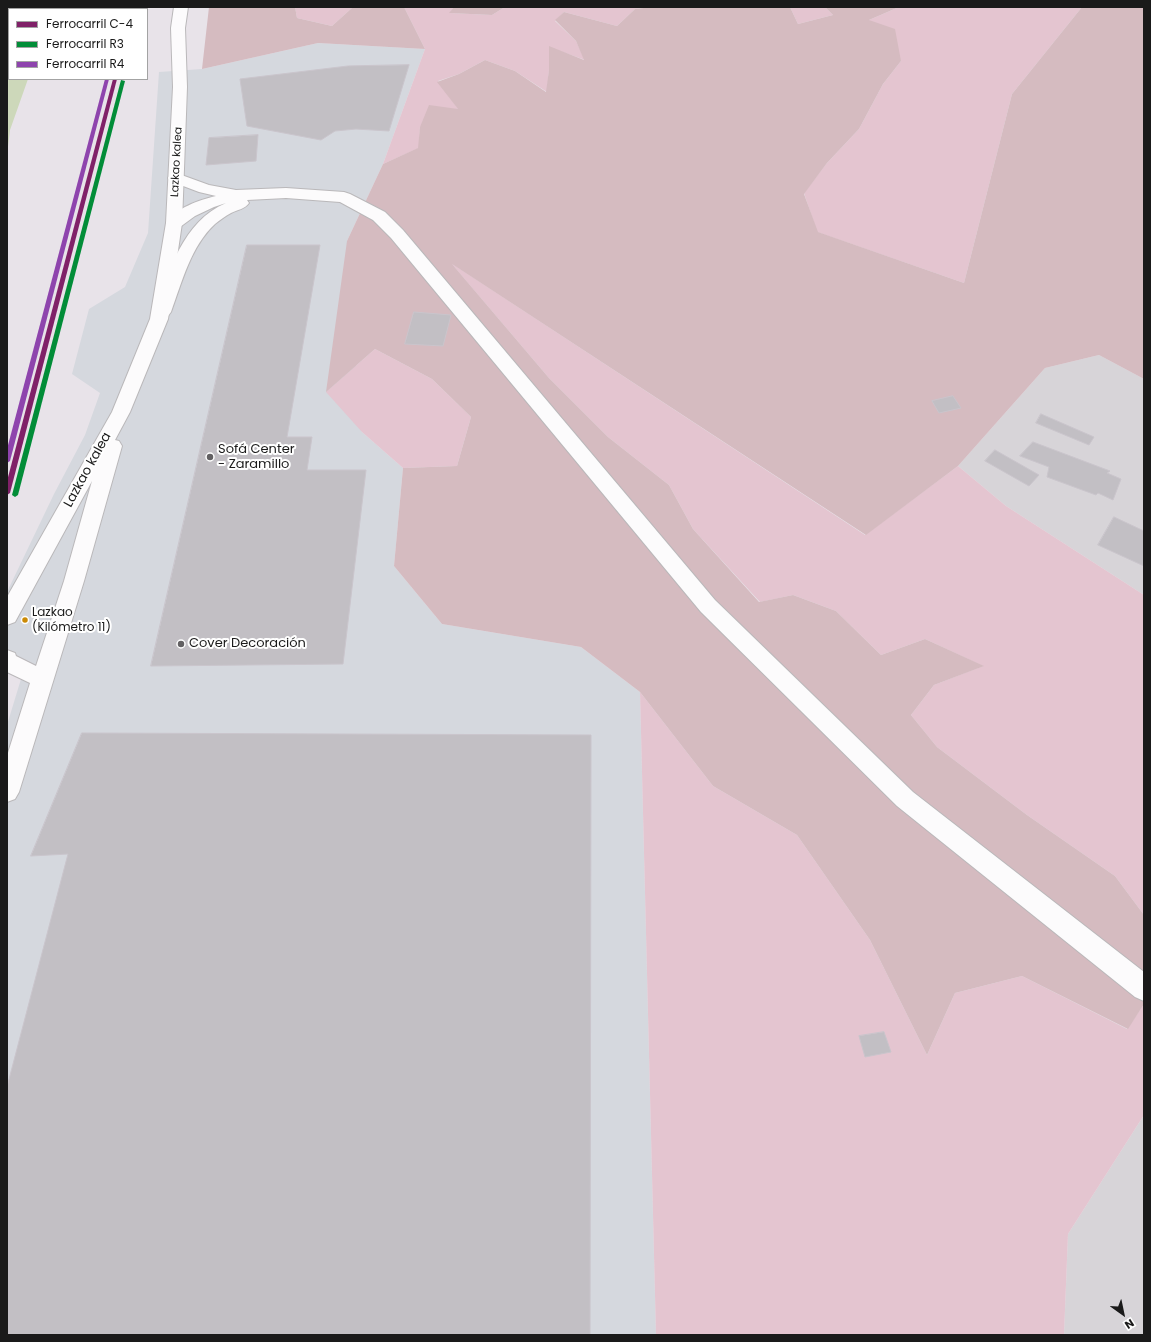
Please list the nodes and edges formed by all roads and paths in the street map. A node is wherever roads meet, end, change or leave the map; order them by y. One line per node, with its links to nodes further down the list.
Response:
1 (181, 7): 2 (street, Lazkao kalea)
2 (176, 178): 4 (street); 5 (street, Lazkao kalea)
3 (286, 193): 4 (street); 6 (street, Lazkao kalea); 12 (street)
4 (237, 195): 5 (street)
5 (174, 223): 6 (street, Lazkao kalea)
6 (159, 319): 7 (street, Lazkao kalea)
7 (121, 412): 8 (street, Lazkao kalea); 10 (street, Lazkao kalea)
8 (7, 616)
9 (7, 659): 10 (street)
10 (44, 676): 11 (street, Lazkao kalea)
11 (7, 792)
12 (1144, 988)

